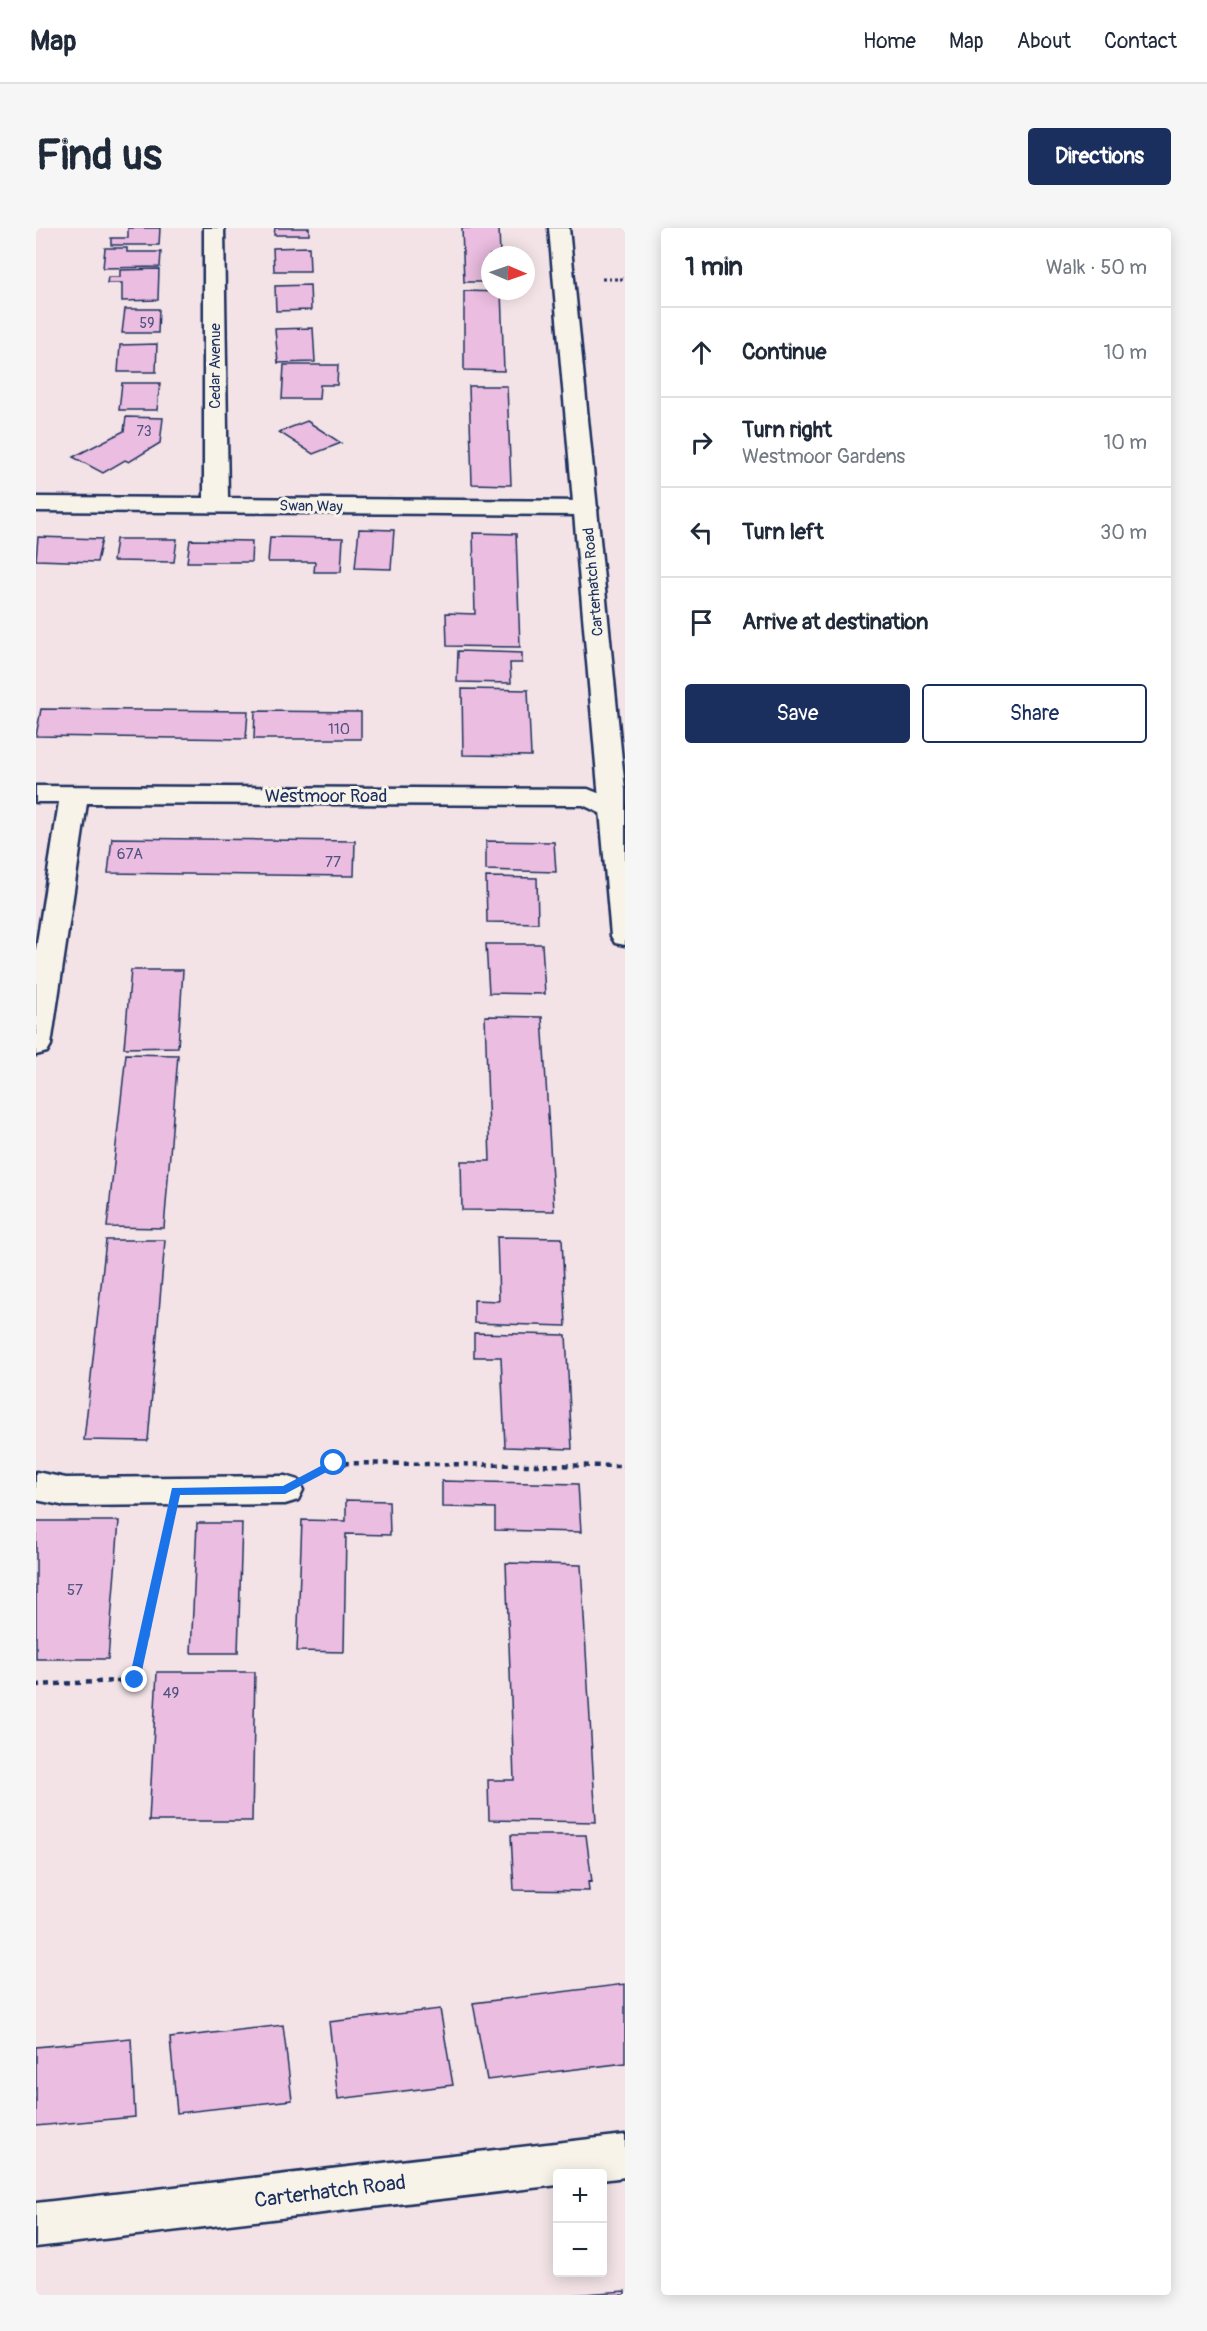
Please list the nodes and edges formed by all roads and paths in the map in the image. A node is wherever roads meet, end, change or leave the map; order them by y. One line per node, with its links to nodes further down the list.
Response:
1 (214, 228): 4 (street, Cedar Avenue)
2 (559, 228): 5 (street, Carterhatch Road)
3 (36, 504): 4 (street, Swan Way)
4 (216, 505): 5 (street, Swan Way)
5 (586, 508): 8 (street, Carterhatch Road)
6 (36, 794): 7 (street, Westmoor Road)
7 (74, 795): 8 (street, Westmoor Road); 10 (street)
8 (619, 809): 9 (street, Carterhatch Road)
9 (625, 936)
10 (36, 1045)
11 (625, 1466): 13 (path)
12 (36, 1486): 14 (street)
13 (285, 1490): 14 (street)
14 (176, 1491): 15 (path)
15 (36, 1685)
16 (625, 2156): 17 (street, Carterhatch Road)
17 (36, 2225)

